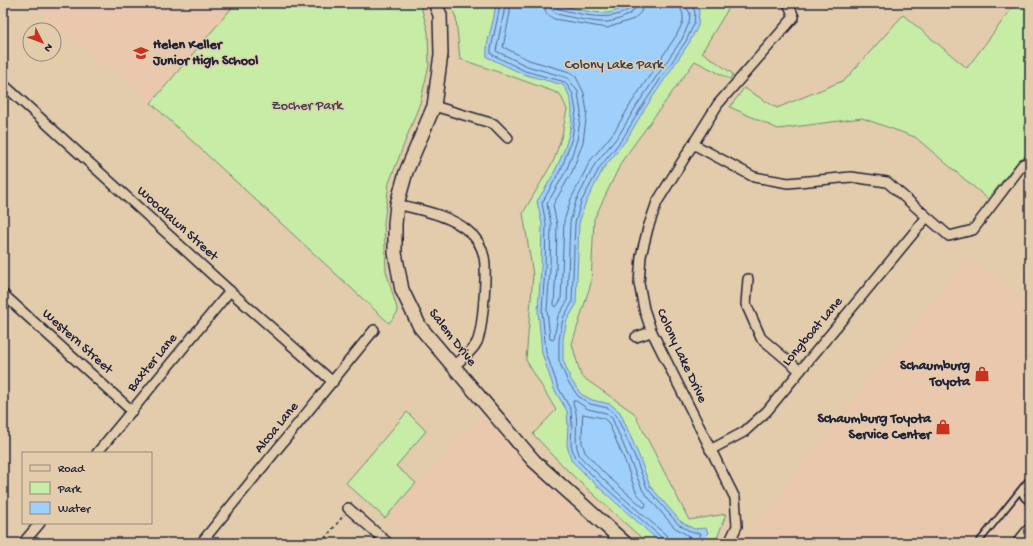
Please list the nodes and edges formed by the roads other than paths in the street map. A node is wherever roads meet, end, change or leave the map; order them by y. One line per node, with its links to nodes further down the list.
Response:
1 (435, 3): 4 (street, Salem Drive)
2 (788, 3): 6 (street, Colony Lake Drive)
3 (3, 84): 11 (street, Woodlawn Street)
4 (434, 106): 5 (street); 8 (street, Salem Drive)
5 (508, 138)
6 (693, 144): 9 (street); 14 (street, Colony Lake Drive)
7 (1030, 162): 9 (street)
8 (397, 204): 16 (street, Salem Drive); 16 (street)
9 (926, 218): 17 (street, Longboat Lane)
10 (748, 279): 17 (street)
11 (230, 291): 18 (street, Woodlawn Street); 19 (street, Baxter Lane)
12 (3, 294): 19 (street, Western Street)
13 (374, 330): 18 (street, Alcoa Lane)
14 (651, 332): 15 (street); 20 (street, Colony Lake Drive)
15 (636, 337)
16 (454, 366): 32 (street, Salem Drive)
17 (799, 370): 20 (street, Longboat Lane)
18 (333, 382): 30 (street, Alcoa Lane)
19 (132, 410): 21 (street, Baxter Lane)
20 (710, 450): 33 (street, Colony Lake Drive)
21 (98, 452)
22 (1030, 478): 23 (lane)
23 (1020, 491): 24 (lane); 25 (lane); 34 (lane)
24 (1030, 491)
25 (1030, 503)
26 (349, 508): 31 (street)
27 (39, 524): 29 (street)
28 (1030, 532): 35 (main road)
29 (23, 543)
30 (201, 543)
31 (388, 543)
32 (625, 543)
33 (729, 543)
34 (978, 543)
35 (1021, 543)

